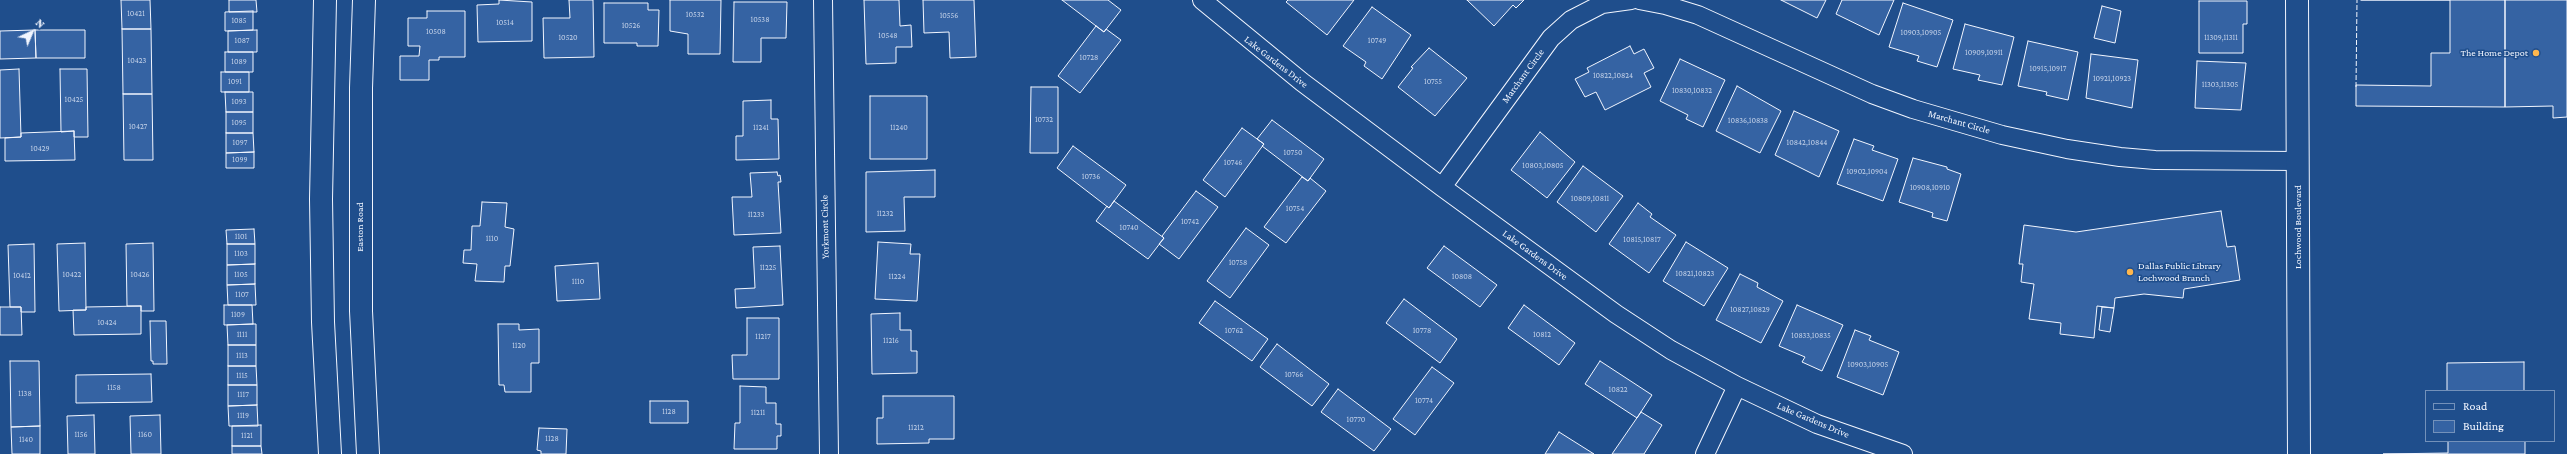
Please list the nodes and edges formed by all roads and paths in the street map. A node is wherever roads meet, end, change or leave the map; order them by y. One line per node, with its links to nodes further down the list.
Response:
1 (324, 0): 11 (main road)
2 (364, 0): 12 (main road, Easton Road)
3 (823, 0): 13 (street, Yorkmont Circle)
4 (1631, 0): 9 (street, Marchant Circle)
5 (1639, 0): 8 (street, Marchant Circle)
6 (2297, 0): 8 (main road, Lochwood Boulevard)
7 (1212, 4): 9 (street, Lake Gardens Drive)
8 (2298, 161): 16 (main road, Lochwood Boulevard)
9 (1442, 187): 10 (street, Lake Gardens Drive)
10 (1737, 386): 14 (street); 15 (street, Lake Gardens Drive)
11 (330, 454)
12 (368, 454)
13 (829, 454)
14 (1705, 454)
15 (1903, 454)
16 (2299, 454)

